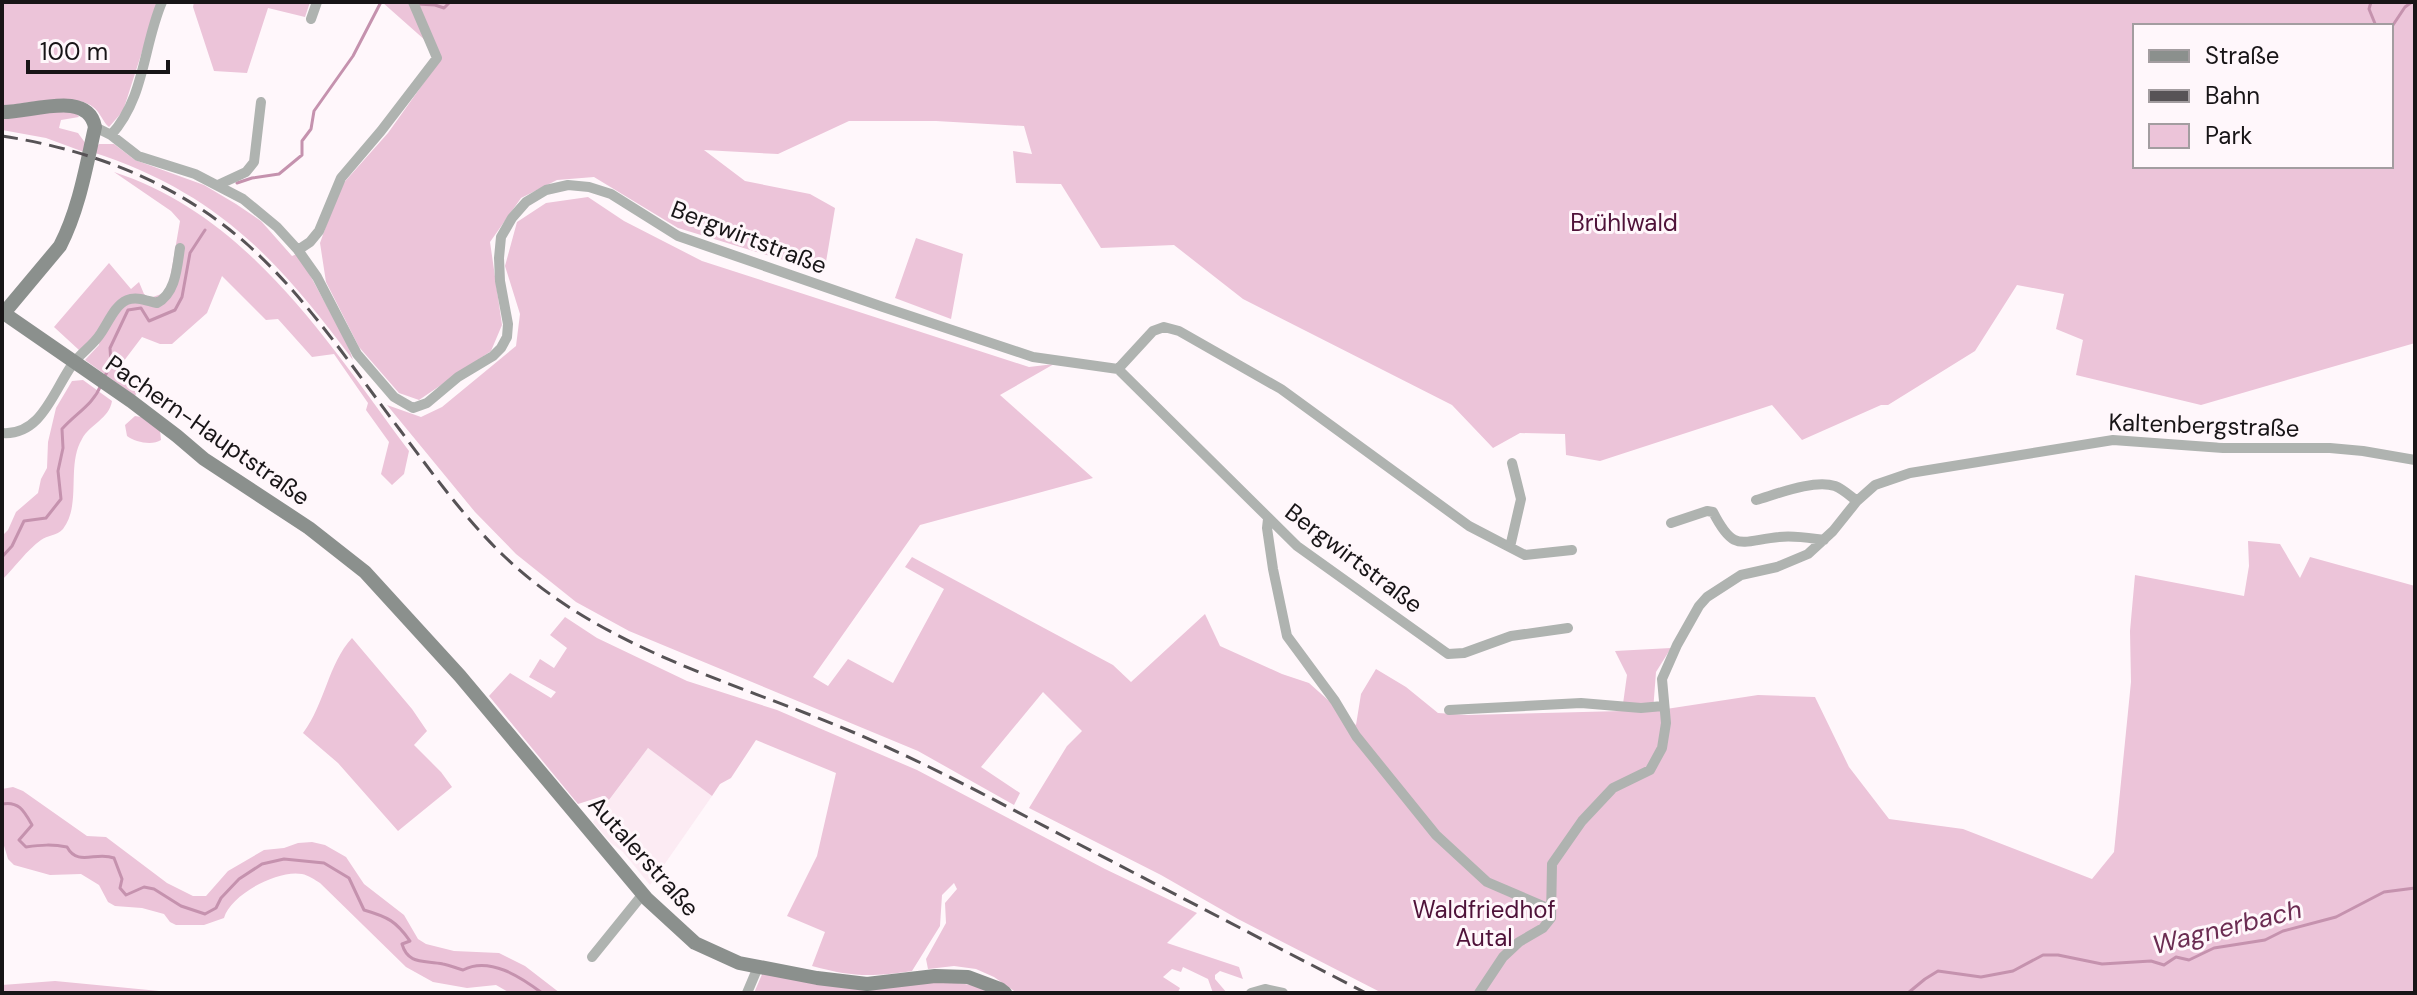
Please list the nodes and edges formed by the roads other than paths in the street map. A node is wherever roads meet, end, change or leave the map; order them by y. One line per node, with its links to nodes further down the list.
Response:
1 (162, 2): 8 (street)
2 (317, 2): 4 (street)
3 (413, 2): 11 (street)
4 (311, 19)
5 (261, 102): 9 (street)
6 (2, 112): 7 (main road)
7 (95, 127): 8 (street, Bergwirtstraße); 12 (main road)
8 (111, 135): 9 (street, Bergwirtstraße)
9 (218, 185): 11 (street, Bergwirtstraße)
10 (180, 248): 13 (street)
11 (298, 250): 14 (street, Bergwirtstraße)
12 (3, 312): 13 (main road, Pachern-Hauptstraße)
13 (74, 362): 15 (street); 25 (main road, Pachern-Hauptstraße)
14 (1118, 369): 20 (street, Bergwirtstraße); 23 (street)
15 (2, 433)
16 (2415, 460): 19 (street, Kaltenbergstraße)
17 (1512, 463): 23 (street)
18 (1756, 500): 19 (street)
19 (1857, 501): 22 (street, Kaltenbergstraße)
20 (1268, 519): 26 (street, Bergwirtstraße); 30 (street)
21 (1671, 523): 22 (street)
22 (1824, 540): 27 (street, Kaltenbergstraße)
23 (1510, 547): 24 (street)
24 (1572, 550)
25 (384, 591): 29 (main road, Autalerstraße)
26 (1568, 628)
27 (1663, 706): 28 (street); 30 (street, Kaltenbergstraße)
28 (1449, 710)
29 (643, 894): 31 (street); 32 (main road, Autalerstraße)
30 (1550, 909): 37 (street)
31 (592, 957)
32 (758, 967): 33 (street); 34 (main road, Autalerstraße)
33 (747, 993)
34 (1005, 993)
35 (1251, 993): 36 (street)
36 (1283, 993)
37 (1479, 993)

